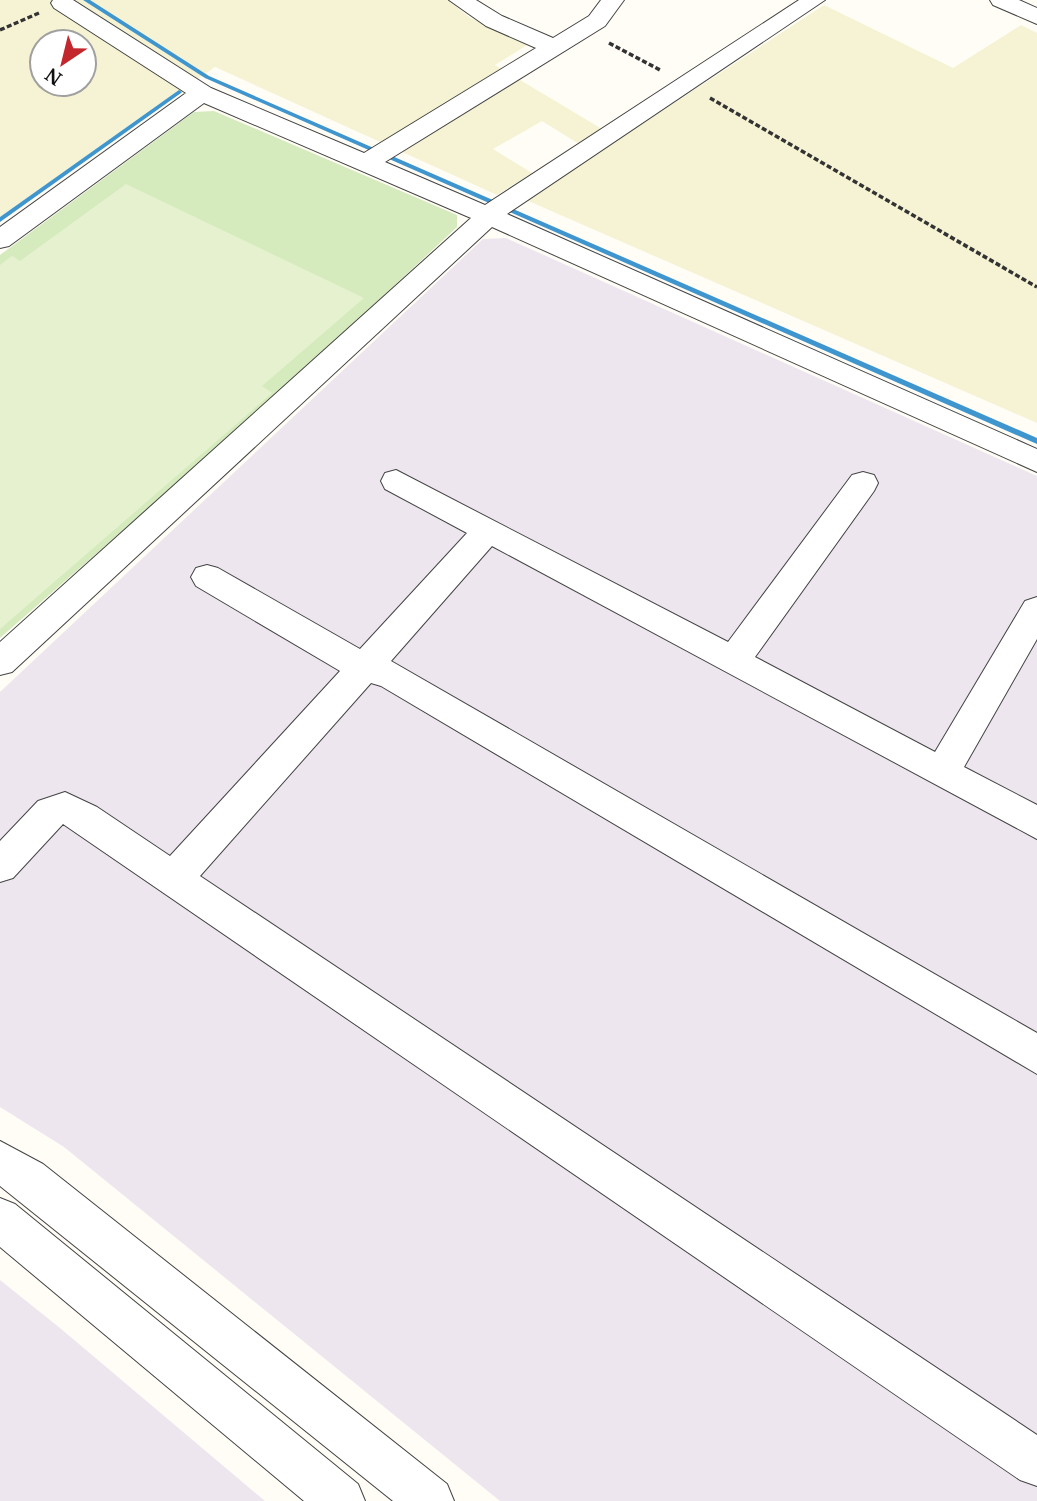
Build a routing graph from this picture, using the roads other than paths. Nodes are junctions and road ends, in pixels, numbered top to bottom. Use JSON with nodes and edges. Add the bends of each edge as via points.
{"nodes":[{"id":1,"x":460,"y":0,"type":"edge"},
{"id":2,"x":613,"y":0,"type":"edge"},
{"id":3,"x":814,"y":0,"type":"edge"},
{"id":4,"x":1001,"y":0,"type":"edge"},
{"id":5,"x":65,"y":1,"type":"edge"},
{"id":6,"x":1037,"y":17,"type":"edge"},
{"id":7,"x":554,"y":47,"type":"junction"},
{"id":8,"x":202,"y":93,"type":"junction"},
{"id":9,"x":368,"y":163,"type":"junction"},
{"id":10,"x":497,"y":209,"type":"junction"},
{"id":11,"x":0,"y":240,"type":"edge"},
{"id":12,"x":1037,"y":461,"type":"edge"},
{"id":13,"x":396,"y":481,"type":"dead end"},
{"id":14,"x":863,"y":483,"type":"dead end"},
{"id":15,"x":488,"y":530,"type":"junction"},
{"id":16,"x":207,"y":577,"type":"dead end"},
{"id":17,"x":1037,"y":610,"type":"edge"},
{"id":18,"x":733,"y":661,"type":"junction"},
{"id":19,"x":0,"y":662,"type":"edge"},
{"id":20,"x":364,"y":668,"type":"junction"},
{"id":21,"x":942,"y":772,"type":"junction"},
{"id":22,"x":1037,"y":823,"type":"edge"},
{"id":23,"x":0,"y":866,"type":"edge"},
{"id":24,"x":174,"y":878,"type":"junction"},
{"id":25,"x":1037,"y":1055,"type":"edge"},
{"id":26,"x":0,"y":1161,"type":"edge"},
{"id":27,"x":0,"y":1219,"type":"edge"},
{"id":28,"x":1037,"y":1463,"type":"edge"},
{"id":29,"x":341,"y":1501,"type":"edge"},
{"id":30,"x":430,"y":1501,"type":"edge"}],
"edges":[{"from":1,"to":7,"type":"street","via":[[494,21]]},
{"from":2,"to":7,"type":"street","via":[[597,21]]},
{"from":3,"to":10,"type":"street"},
{"from":4,"to":6,"type":"street"},
{"from":5,"to":8,"type":"street"},
{"from":7,"to":9,"type":"street"},
{"from":8,"to":9,"type":"street"},
{"from":8,"to":11,"type":"street"},
{"from":9,"to":10,"type":"street"},
{"from":10,"to":12,"type":"street"},
{"from":10,"to":19,"type":"street"},
{"from":13,"to":15,"type":"street"},
{"from":14,"to":18,"type":"street"},
{"from":15,"to":18,"type":"street"},
{"from":15,"to":20,"type":"street"},
{"from":16,"to":20,"type":"street"},
{"from":17,"to":21,"type":"street"},
{"from":18,"to":21,"type":"street"},
{"from":20,"to":24,"type":"street"},
{"from":20,"to":25,"type":"street","via":[[390,674]]},
{"from":21,"to":22,"type":"street"},
{"from":23,"to":24,"type":"street","via":[[51,812],[65,807]]},
{"from":24,"to":28,"type":"street"},
{"from":26,"to":30,"type":"street"},
{"from":27,"to":29,"type":"street"}]}
